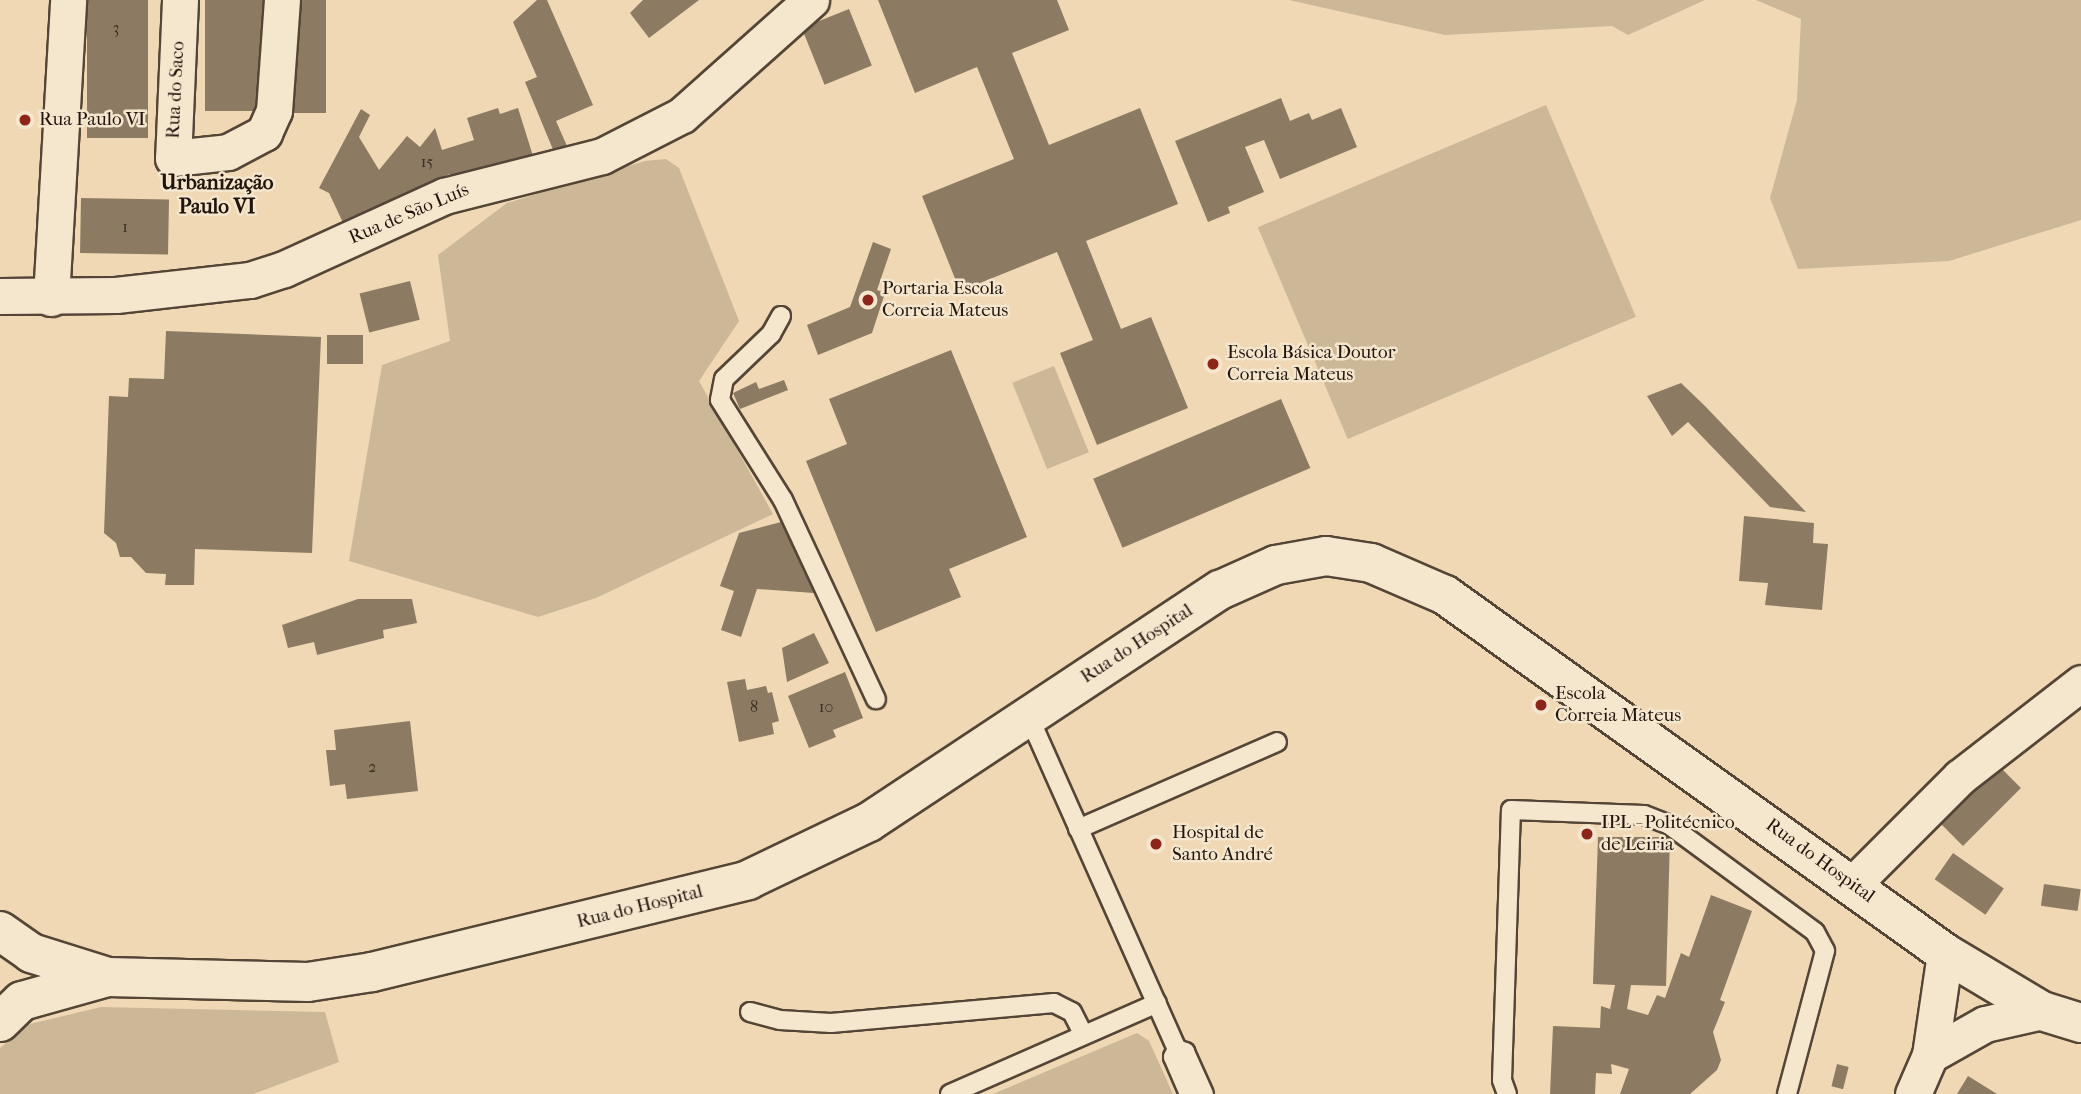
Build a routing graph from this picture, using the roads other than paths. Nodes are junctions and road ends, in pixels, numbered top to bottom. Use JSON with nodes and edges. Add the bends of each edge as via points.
{"nodes":[{"id":1,"x":68,"y":0,"type":"edge"},
{"id":2,"x":180,"y":0,"type":"edge"},
{"id":3,"x":282,"y":0,"type":"edge"},
{"id":4,"x":811,"y":0,"type":"edge"},
{"id":5,"x":0,"y":296,"type":"edge"},
{"id":6,"x":51,"y":298,"type":"junction"},
{"id":7,"x":781,"y":316,"type":"dead end"},
{"id":8,"x":2081,"y":683,"type":"edge"},
{"id":9,"x":876,"y":699,"type":"dead end"},
{"id":10,"x":1028,"y":717,"type":"junction"},
{"id":11,"x":1277,"y":742,"type":"dead end"},
{"id":12,"x":1078,"y":829,"type":"junction"},
{"id":13,"x":1853,"y":884,"type":"junction"},
{"id":14,"x":0,"y":931,"type":"edge"},
{"id":15,"x":1945,"y":953,"type":"junction"},
{"id":16,"x":15,"y":956,"type":"edge"},
{"id":17,"x":108,"y":977,"type":"junction"},
{"id":18,"x":1157,"y":1003,"type":"junction"},
{"id":19,"x":7,"y":1006,"type":"edge"},
{"id":20,"x":2042,"y":1010,"type":"junction"},
{"id":21,"x":750,"y":1012,"type":"dead end"},
{"id":22,"x":2081,"y":1023,"type":"edge"},
{"id":23,"x":1083,"y":1034,"type":"junction"},
{"id":24,"x":1177,"y":1049,"type":"junction"},
{"id":25,"x":1930,"y":1055,"type":"junction"},
{"id":26,"x":1791,"y":1093,"type":"edge"},
{"id":27,"x":950,"y":1094,"type":"edge"},
{"id":28,"x":1189,"y":1094,"type":"edge"},
{"id":29,"x":1204,"y":1094,"type":"edge"},
{"id":30,"x":1507,"y":1094,"type":"edge"},
{"id":31,"x":1913,"y":1094,"type":"edge"}],
"edges":[{"from":1,"to":6,"type":"street"},
{"from":2,"to":3,"type":"street","name":"Rua do Saco","via":[[173,158],[228,152],[264,133],[274,111]]},
{"from":4,"to":6,"type":"street","name":"Rua de São Luís","via":[[682,115],[602,156],[444,196],[250,280],[142,294]]},
{"from":5,"to":6,"type":"street","name":"Rua de São Luís"},
{"from":7,"to":9,"type":"lane","via":[[771,334],[724,379],[720,400],[783,500]]},
{"from":8,"to":13,"type":"street","via":[[1960,778]]},
{"from":10,"to":12,"type":"lane"},
{"from":10,"to":13,"type":"main road","name":"Rua do Hospital","via":[[1142,639],[1248,576],[1309,556],[1371,563],[1418,580],[1474,613]]},
{"from":10,"to":17,"type":"main road","name":"Rua do Hospital","via":[[869,822],[748,880],[342,979],[245,982]]},
{"from":11,"to":12,"type":"lane"},
{"from":12,"to":18,"type":"lane"},
{"from":13,"to":15,"type":"main road","name":"Rua do Hospital"},
{"from":14,"to":16,"type":"main road","name":"Rua do Hospital"},
{"from":15,"to":20,"type":"main road","name":"Rua do Hospital"},
{"from":15,"to":25,"type":"street"},
{"from":16,"to":17,"type":"main road","name":"Rua do Hospital"},
{"from":17,"to":19,"type":"main road","name":"Rua do Hospital"},
{"from":18,"to":23,"type":"lane"},
{"from":18,"to":24,"type":"lane"},
{"from":20,"to":22,"type":"main road","name":"Rua do Hospital"},
{"from":20,"to":25,"type":"street","via":[[1985,1024]]},
{"from":21,"to":23,"type":"lane","via":[[780,1020],[831,1023],[1054,1003],[1072,1012]]},
{"from":23,"to":27,"type":"lane"},
{"from":24,"to":28,"type":"lane","via":[[1173,1057]]},
{"from":24,"to":29,"type":"lane","via":[[1185,1052]]},
{"from":25,"to":31,"type":"street"},
{"from":26,"to":30,"type":"lane","via":[[1825,951],[1815,932],[1668,824],[1644,815],[1511,810],[1502,1080]]}]}
